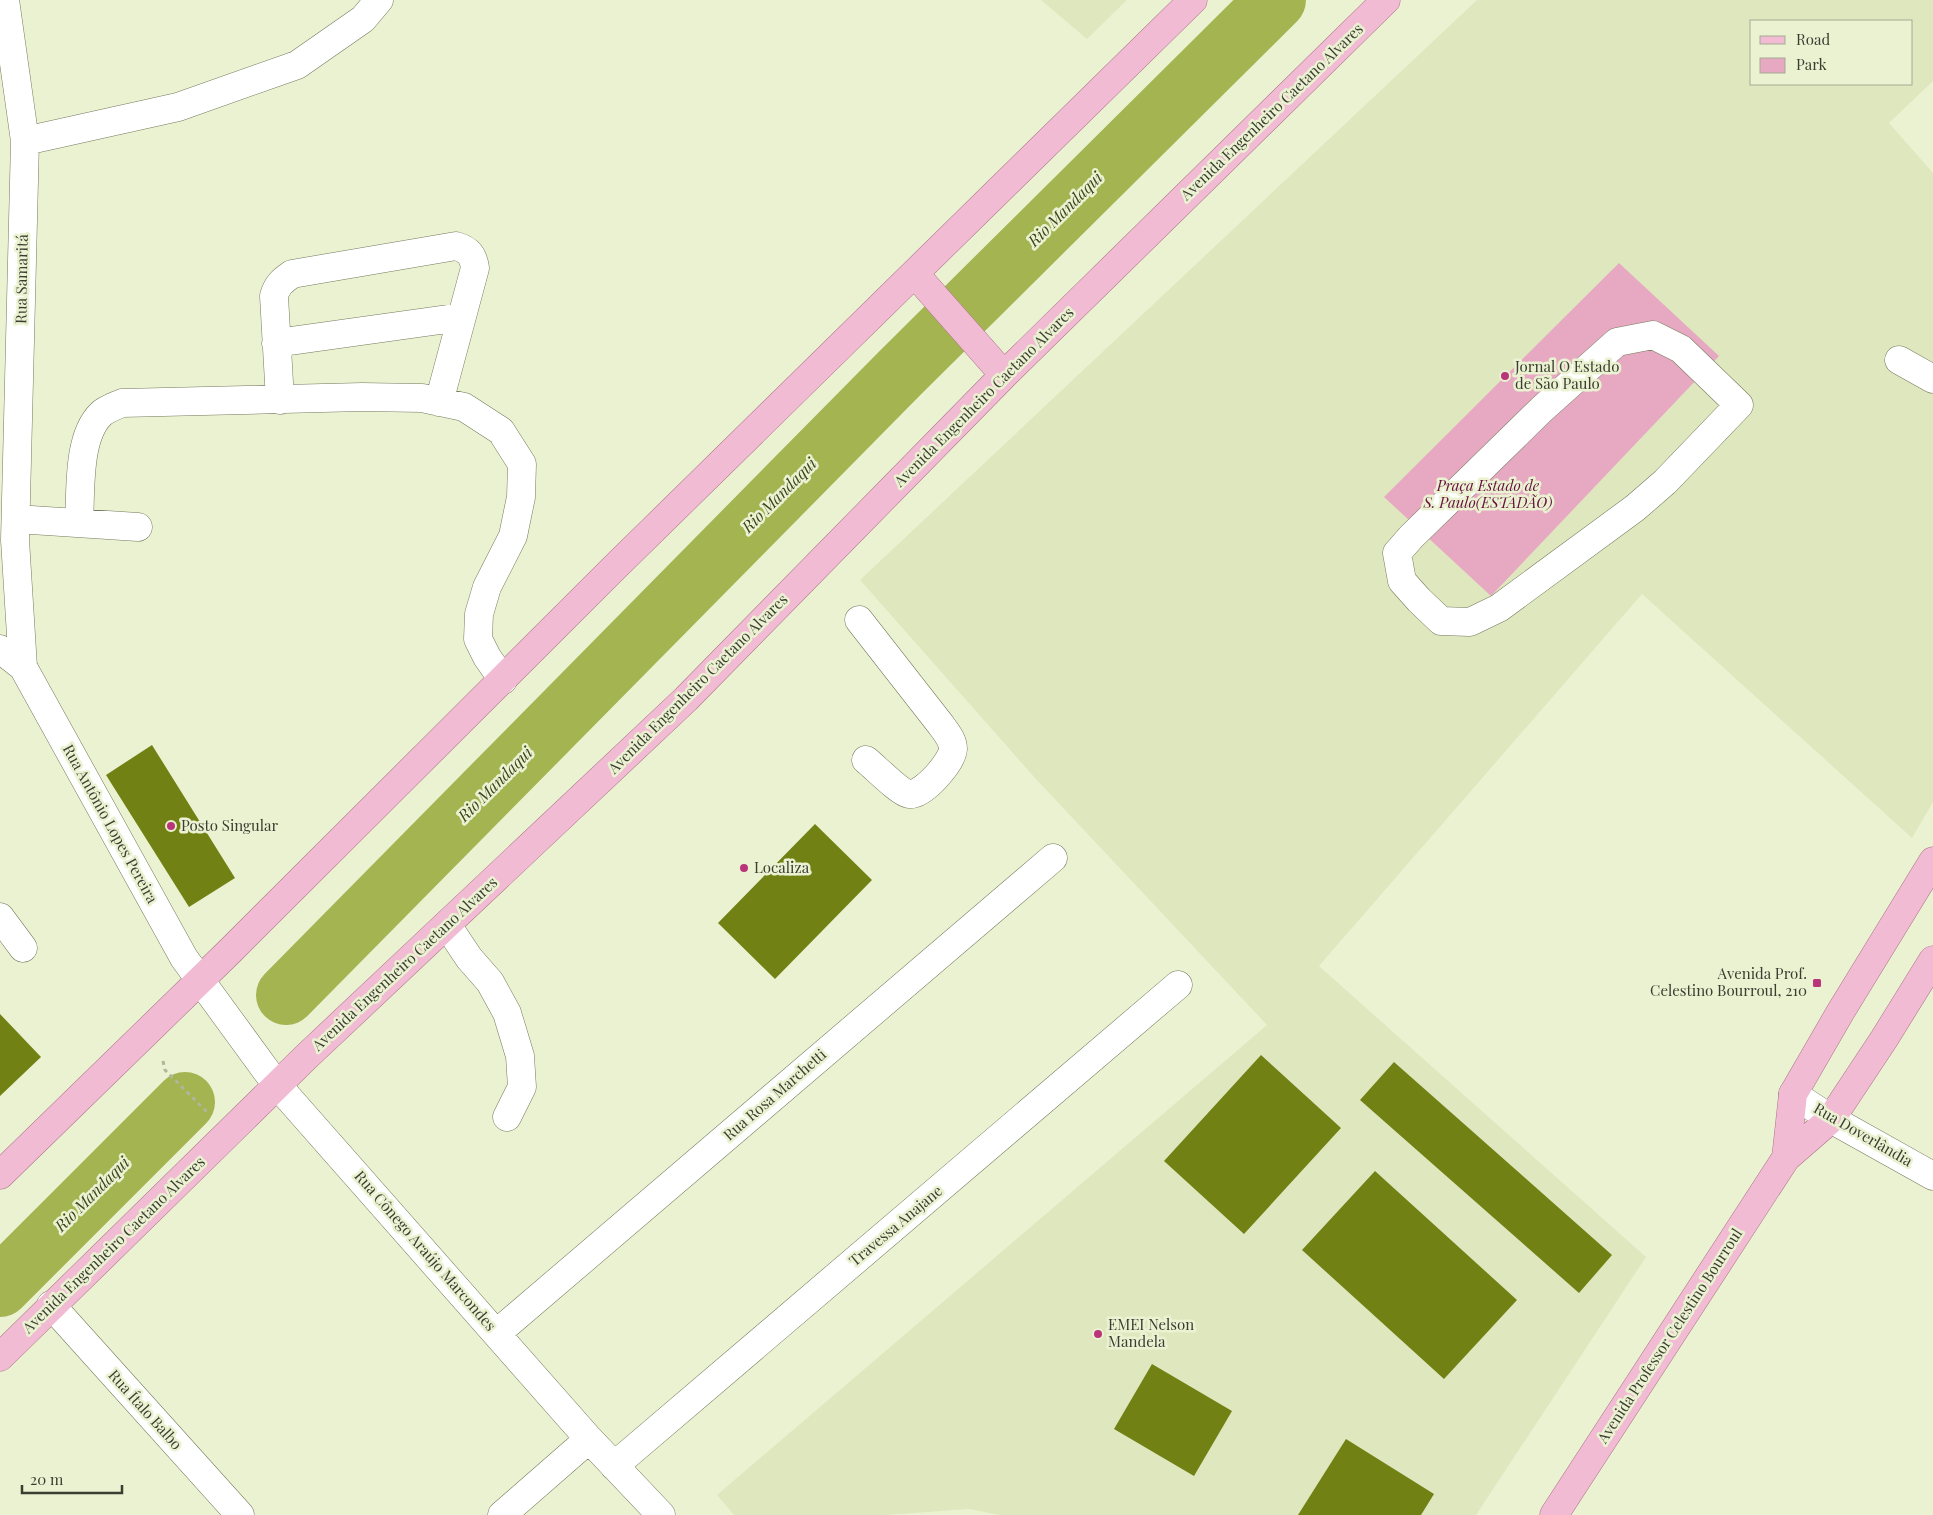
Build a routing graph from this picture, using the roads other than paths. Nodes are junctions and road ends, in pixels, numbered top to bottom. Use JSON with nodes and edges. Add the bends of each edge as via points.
{"nodes":[{"id":1,"x":5,"y":0,"type":"edge"},
{"id":2,"x":379,"y":0,"type":"edge"},
{"id":3,"x":1193,"y":0,"type":"edge"},
{"id":4,"x":1386,"y":0,"type":"edge"},
{"id":5,"x":9,"y":90,"type":"edge"},
{"id":6,"x":25,"y":142,"type":"junction"},
{"id":7,"x":915,"y":274,"type":"junction"},
{"id":8,"x":462,"y":316,"type":"junction"},
{"id":9,"x":276,"y":343,"type":"junction"},
{"id":10,"x":1900,"y":360,"type":"dead end"},
{"id":11,"x":1004,"y":375,"type":"junction"},
{"id":12,"x":1933,"y":379,"type":"edge"},
{"id":13,"x":280,"y":400,"type":"junction"},
{"id":14,"x":439,"y":402,"type":"junction"},
{"id":15,"x":1738,"y":405,"type":"joint"},
{"id":16,"x":79,"y":523,"type":"junction"},
{"id":17,"x":138,"y":527,"type":"dead end"},
{"id":18,"x":10,"y":537,"type":"edge"},
{"id":19,"x":859,"y":620,"type":"dead end"},
{"id":20,"x":0,"y":649,"type":"edge"},
{"id":21,"x":23,"y":666,"type":"junction"},
{"id":22,"x":503,"y":680,"type":"junction"},
{"id":23,"x":866,"y":760,"type":"dead end"},
{"id":24,"x":1053,"y":858,"type":"dead end"},
{"id":25,"x":1933,"y":861,"type":"edge"},
{"id":26,"x":0,"y":917,"type":"edge"},
{"id":27,"x":447,"y":925,"type":"junction"},
{"id":28,"x":23,"y":948,"type":"dead end"},
{"id":29,"x":1933,"y":960,"type":"edge"},
{"id":30,"x":199,"y":980,"type":"junction"},
{"id":31,"x":1178,"y":985,"type":"dead end"},
{"id":32,"x":278,"y":1086,"type":"junction"},
{"id":33,"x":1793,"y":1094,"type":"junction"},
{"id":34,"x":507,"y":1117,"type":"dead end"},
{"id":35,"x":1831,"y":1119,"type":"junction"},
{"id":36,"x":1786,"y":1158,"type":"junction"},
{"id":37,"x":0,"y":1175,"type":"edge"},
{"id":38,"x":1933,"y":1176,"type":"edge"},
{"id":39,"x":51,"y":1305,"type":"junction"},
{"id":40,"x":498,"y":1333,"type":"junction"},
{"id":41,"x":0,"y":1357,"type":"edge"},
{"id":42,"x":590,"y":1438,"type":"junction"},
{"id":43,"x":614,"y":1466,"type":"junction"},
{"id":44,"x":240,"y":1515,"type":"edge"},
{"id":45,"x":502,"y":1515,"type":"edge"},
{"id":46,"x":661,"y":1515,"type":"edge"},
{"id":47,"x":1554,"y":1515,"type":"edge"}],
"edges":[{"from":1,"to":5,"type":"street","name":"Rua Samaritá"},
{"from":2,"to":6,"type":"street","via":[[363,19],[297,65],[178,107]]},
{"from":3,"to":7,"type":"main road"},
{"from":4,"to":11,"type":"main road","name":"Avenida Engenheiro Caetano Alvares"},
{"from":5,"to":6,"type":"street","name":"Rua Samaritá"},
{"from":6,"to":18,"type":"street","name":"Rua Samaritá"},
{"from":7,"to":11,"type":"main road"},
{"from":7,"to":22,"type":"main road"},
{"from":8,"to":9,"type":"street"},
{"from":8,"to":9,"type":"street","via":[[475,268],[474,258],[467,250],[456,246],[292,274],[276,287]]},
{"from":8,"to":14,"type":"street"},
{"from":9,"to":13,"type":"street"},
{"from":10,"to":12,"type":"street"},
{"from":11,"to":27,"type":"main road","name":"Avenida Engenheiro Caetano Alvares","via":[[686,699]]},
{"from":13,"to":14,"type":"street","via":[[362,397],[422,398]]},
{"from":13,"to":16,"type":"street","via":[[122,403],[102,412],[90,428],[83,456]]},
{"from":14,"to":22,"type":"street","via":[[464,407],[502,431],[522,464],[521,497],[513,536],[487,588],[479,614],[478,639]]},
{"from":15,"to":15,"type":"street","via":[[1665,482],[1635,508],[1499,608],[1470,622],[1441,621],[1402,581],[1398,553],[1411,537],[1542,409],[1617,342],[1653,335],[1681,349]]},
{"from":16,"to":17,"type":"street"},
{"from":16,"to":18,"type":"street"},
{"from":18,"to":21,"type":"street","name":"Rua Antônio Lopes Pereira"},
{"from":19,"to":23,"type":"street","via":[[941,725],[953,748],[950,758],[928,786],[918,793],[901,791]]},
{"from":20,"to":21,"type":"street","name":"Rua Antônio Lopes Pereira"},
{"from":21,"to":30,"type":"street","name":"Rua Antônio Lopes Pereira"},
{"from":22,"to":30,"type":"main road"},
{"from":24,"to":40,"type":"street","name":"Rua Rosa Marchetti"},
{"from":25,"to":33,"type":"main road","name":"Avenida Professor Celestino Bourroul"},
{"from":26,"to":28,"type":"street"},
{"from":27,"to":32,"type":"main road","name":"Avenida Engenheiro Caetano Alvares"},
{"from":27,"to":34,"type":"street","via":[[490,982],[507,1013],[520,1056],[522,1086]]},
{"from":29,"to":35,"type":"main road","name":"Avenida Professor Celestino Bourroul"},
{"from":30,"to":32,"type":"street","name":"Rua Cônego Araújo Marcondes"},
{"from":30,"to":37,"type":"main road"},
{"from":31,"to":43,"type":"street","name":"Travessa Anajane"},
{"from":32,"to":39,"type":"main road","name":"Avenida Engenheiro Caetano Alvares"},
{"from":32,"to":40,"type":"street","name":"Rua Cônego Araújo Marcondes"},
{"from":33,"to":35,"type":"street","name":"Rua Doverlândia"},
{"from":33,"to":36,"type":"main road","name":"Avenida Professor Celestino Bourroul"},
{"from":35,"to":36,"type":"main road","name":"Avenida Professor Celestino Bourroul"},
{"from":35,"to":38,"type":"street","name":"Rua Doverlândia"},
{"from":36,"to":47,"type":"main road","name":"Avenida Professor Celestino Bourroul"},
{"from":39,"to":41,"type":"main road","name":"Avenida Engenheiro Caetano Alvares"},
{"from":39,"to":44,"type":"street","name":"Rua Ítalo Balbo"},
{"from":40,"to":42,"type":"street","name":"Rua Cônego Araújo Marcondes"},
{"from":42,"to":43,"type":"street","name":"Rua Cônego Araújo Marcondes"},
{"from":42,"to":45,"type":"street"},
{"from":43,"to":46,"type":"street","name":"Rua Cônego Araújo Marcondes"}]}
